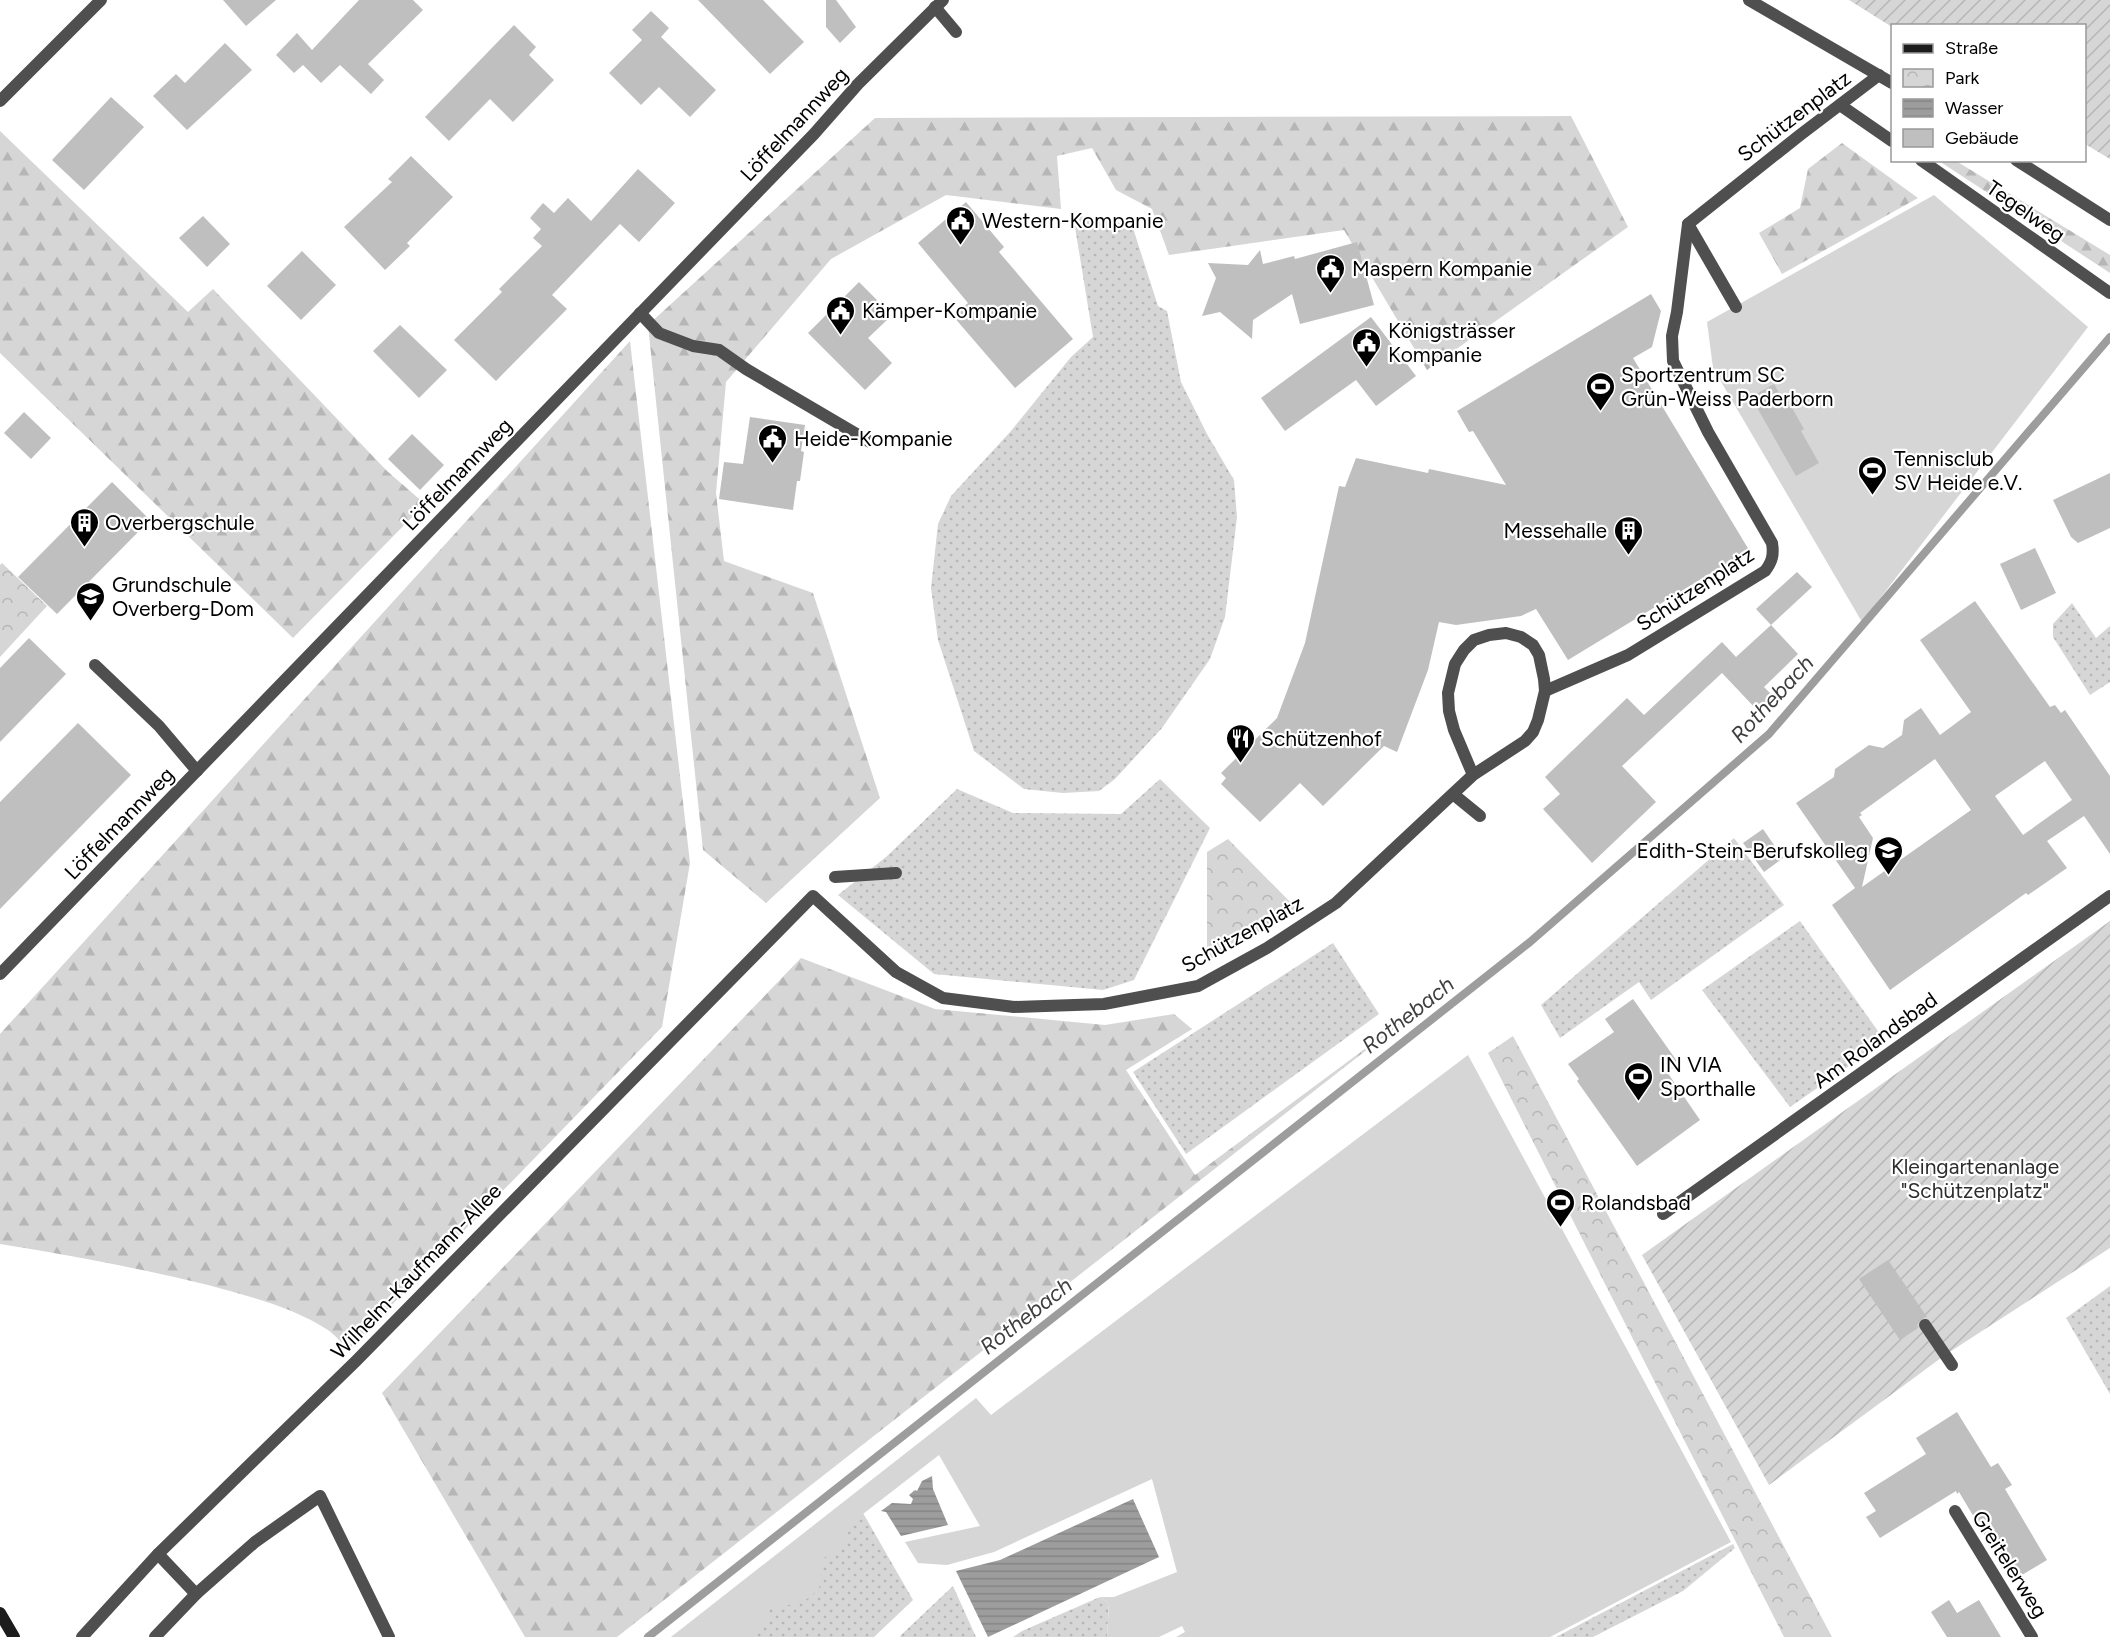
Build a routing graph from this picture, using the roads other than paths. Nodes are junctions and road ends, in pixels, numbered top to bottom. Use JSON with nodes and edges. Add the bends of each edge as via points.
{"nodes":[{"id":1,"x":101,"y":0,"type":"edge"},
{"id":2,"x":1749,"y":0,"type":"edge"},
{"id":3,"x":939,"y":4,"type":"edge"},
{"id":4,"x":956,"y":32,"type":"dead end"},
{"id":5,"x":1879,"y":75,"type":"junction"},
{"id":6,"x":1891,"y":82,"type":"edge"},
{"id":7,"x":0,"y":101,"type":"edge"},
{"id":8,"x":1840,"y":105,"type":"junction"},
{"id":9,"x":1891,"y":140,"type":"edge"},
{"id":10,"x":1923,"y":162,"type":"edge"},
{"id":11,"x":2019,"y":162,"type":"edge"},
{"id":12,"x":2110,"y":220,"type":"edge"},
{"id":13,"x":1688,"y":224,"type":"junction"},
{"id":14,"x":2110,"y":293,"type":"edge"},
{"id":15,"x":1736,"y":307,"type":"dead end"},
{"id":16,"x":640,"y":313,"type":"junction"},
{"id":17,"x":870,"y":442,"type":"dead end"},
{"id":18,"x":95,"y":665,"type":"dead end"},
{"id":19,"x":1545,"y":691,"type":"junction"},
{"id":20,"x":197,"y":771,"type":"junction"},
{"id":21,"x":1473,"y":775,"type":"junction"},
{"id":22,"x":1453,"y":794,"type":"junction"},
{"id":23,"x":1480,"y":816,"type":"dead end"},
{"id":24,"x":896,"y":873,"type":"dead end"},
{"id":25,"x":835,"y":877,"type":"dead end"},
{"id":26,"x":2110,"y":896,"type":"edge"},
{"id":27,"x":777,"y":932,"type":"joint"},
{"id":28,"x":0,"y":974,"type":"edge"},
{"id":29,"x":1662,"y":1214,"type":"dead end"},
{"id":30,"x":1925,"y":1325,"type":"dead end"},
{"id":31,"x":1952,"y":1365,"type":"dead end"},
{"id":32,"x":1954,"y":1511,"type":"dead end"},
{"id":33,"x":158,"y":1554,"type":"junction"},
{"id":34,"x":196,"y":1594,"type":"junction"},
{"id":35,"x":0,"y":1613,"type":"edge"},
{"id":36,"x":14,"y":1637,"type":"edge"},
{"id":37,"x":82,"y":1637,"type":"edge"},
{"id":38,"x":155,"y":1637,"type":"edge"},
{"id":39,"x":389,"y":1637,"type":"edge"},
{"id":40,"x":2032,"y":1637,"type":"edge"}],
"edges":[{"from":1,"to":7,"type":"street"},
{"from":2,"to":5,"type":"street"},
{"from":3,"to":4,"type":"street"},
{"from":3,"to":16,"type":"street","name":"Löffelmannweg"},
{"from":5,"to":6,"type":"street"},
{"from":5,"to":8,"type":"street","name":"Schützenplatz"},
{"from":8,"to":9,"type":"street"},
{"from":8,"to":13,"type":"street","name":"Schützenplatz"},
{"from":10,"to":14,"type":"street","name":"Tegelweg"},
{"from":11,"to":12,"type":"street"},
{"from":13,"to":15,"type":"street"},
{"from":13,"to":19,"type":"street","name":"Schützenplatz","via":[[1672,336],[1674,361],[1774,553],[1765,571],[1628,655]]},
{"from":16,"to":17,"type":"street","via":[[659,333],[693,346],[719,350]]},
{"from":16,"to":20,"type":"street","name":"Löffelmannweg"},
{"from":18,"to":20,"type":"street","via":[[159,726]]},
{"from":19,"to":21,"type":"street","name":"Schützenplatz","via":[[1533,732]]},
{"from":19,"to":21,"type":"street","name":"Schützenplatz","via":[[1539,655],[1521,637],[1506,633],[1489,635],[1474,640],[1464,650],[1455,664],[1448,693],[1449,711]]},
{"from":20,"to":28,"type":"street","name":"Löffelmannweg"},
{"from":21,"to":22,"type":"street","name":"Schützenplatz"},
{"from":22,"to":23,"type":"street"},
{"from":22,"to":27,"type":"street","name":"Schützenplatz","via":[[1336,903],[1198,986],[1104,1004],[1002,1006],[943,998],[896,972],[813,896]]},
{"from":24,"to":25,"type":"street"},
{"from":26,"to":29,"type":"street","name":"Am Rolandsbad"},
{"from":27,"to":33,"type":"street","name":"Wilhelm-Kaufmann-Allee","via":[[356,1361]]},
{"from":30,"to":31,"type":"street"},
{"from":32,"to":40,"type":"street","name":"Greitelerweg"},
{"from":33,"to":34,"type":"street"},
{"from":33,"to":37,"type":"street","name":"Wilhelm-Kaufmann-Allee"},
{"from":34,"to":38,"type":"street"},
{"from":34,"to":39,"type":"street","via":[[255,1542],[320,1496]]},
{"from":35,"to":36,"type":"main road"}]}
